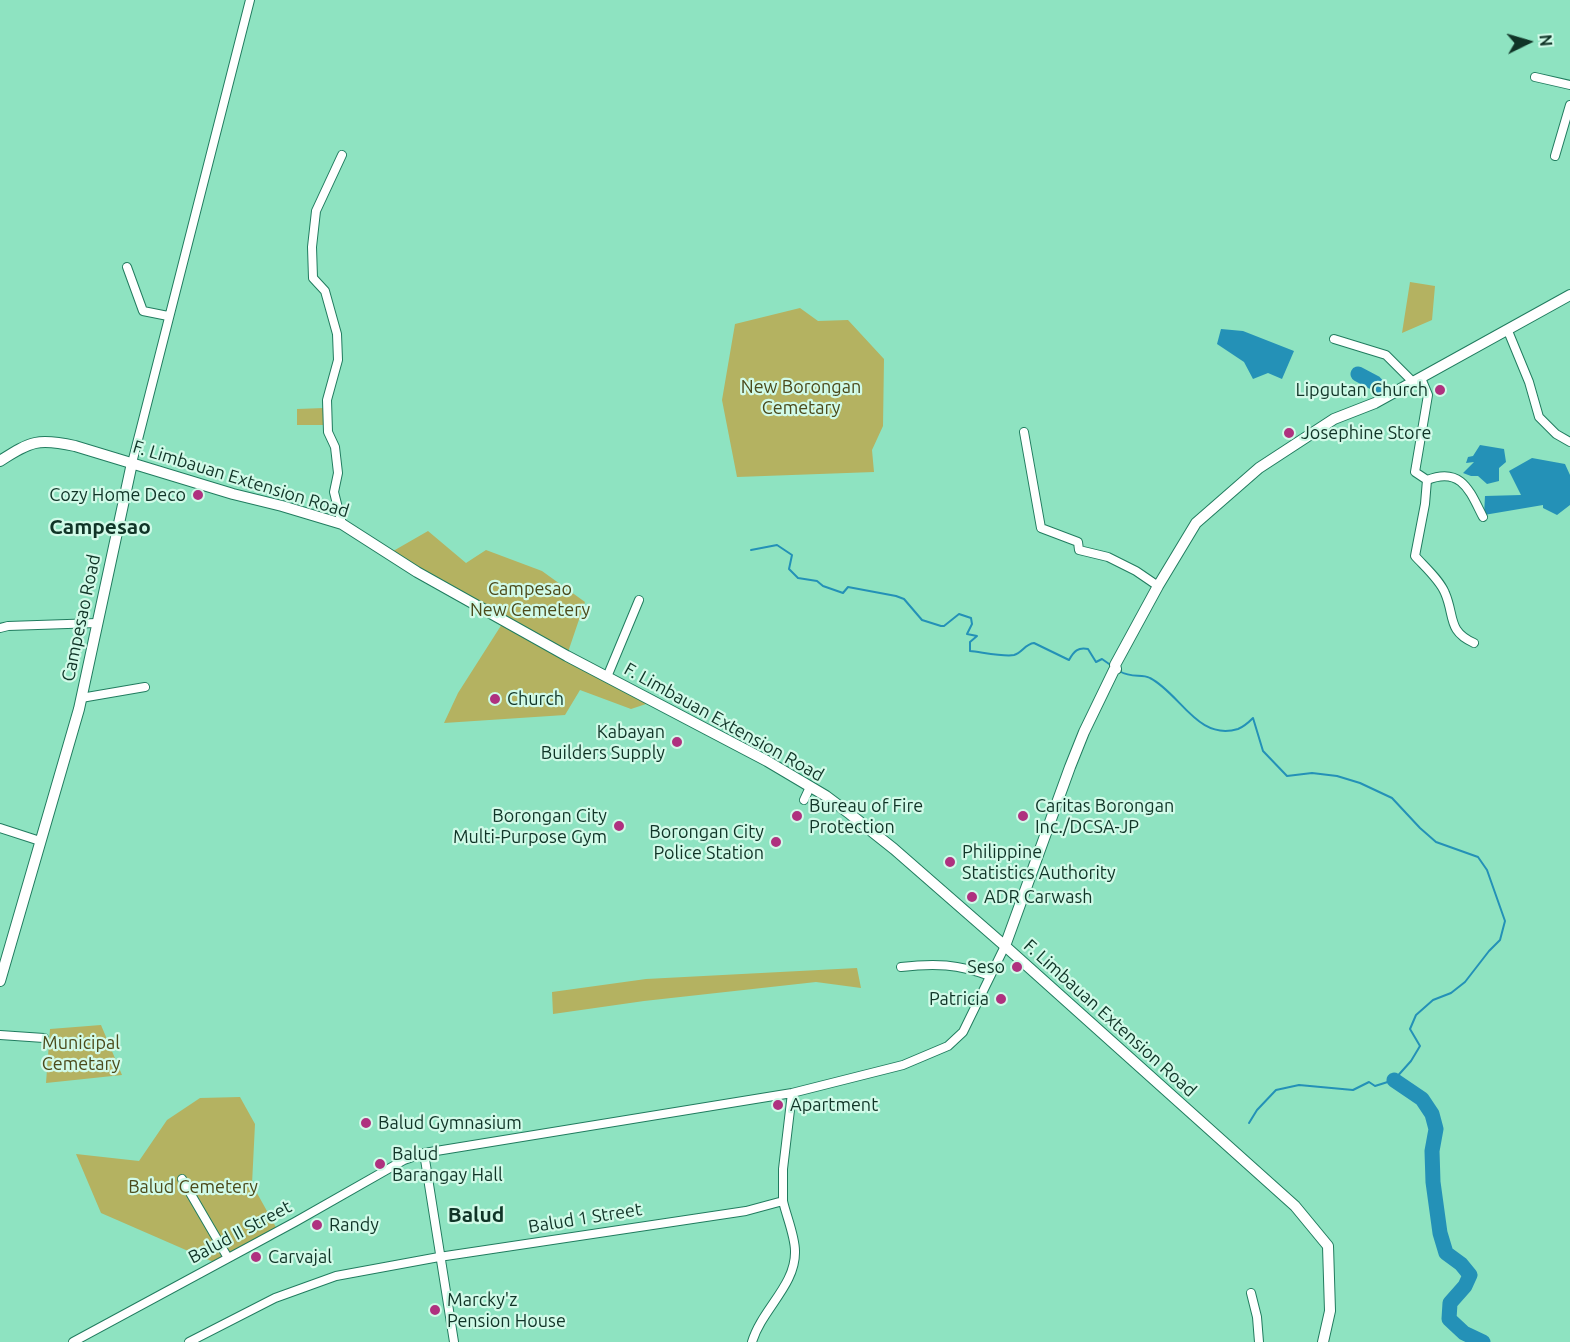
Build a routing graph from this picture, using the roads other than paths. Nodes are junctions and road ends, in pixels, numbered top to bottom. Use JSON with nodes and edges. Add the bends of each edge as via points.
{"nodes":[{"id":1,"x":250,"y":0,"type":"edge"},
{"id":2,"x":1535,"y":77,"type":"dead end"},
{"id":3,"x":1570,"y":85,"type":"edge"},
{"id":4,"x":1570,"y":105,"type":"edge"},
{"id":5,"x":342,"y":154,"type":"dead end"},
{"id":6,"x":1555,"y":156,"type":"dead end"},
{"id":7,"x":127,"y":267,"type":"dead end"},
{"id":8,"x":1570,"y":295,"type":"edge"},
{"id":9,"x":168,"y":316,"type":"junction"},
{"id":10,"x":1508,"y":331,"type":"junction"},
{"id":11,"x":1334,"y":339,"type":"dead end"},
{"id":12,"x":1417,"y":380,"type":"junction"},
{"id":13,"x":1024,"y":432,"type":"dead end"},
{"id":14,"x":1570,"y":442,"type":"edge"},
{"id":15,"x":0,"y":461,"type":"edge"},
{"id":16,"x":132,"y":463,"type":"junction"},
{"id":17,"x":1427,"y":480,"type":"junction"},
{"id":18,"x":1483,"y":518,"type":"dead end"},
{"id":19,"x":342,"y":524,"type":"junction"},
{"id":20,"x":1158,"y":586,"type":"junction"},
{"id":21,"x":639,"y":600,"type":"dead end"},
{"id":22,"x":97,"y":623,"type":"junction"},
{"id":23,"x":0,"y":628,"type":"edge"},
{"id":24,"x":1474,"y":643,"type":"dead end"},
{"id":25,"x":607,"y":677,"type":"junction"},
{"id":26,"x":144,"y":687,"type":"dead end"},
{"id":27,"x":81,"y":698,"type":"junction"},
{"id":28,"x":810,"y":787,"type":"junction"},
{"id":29,"x":804,"y":800,"type":"dead end"},
{"id":30,"x":0,"y":828,"type":"edge"},
{"id":31,"x":40,"y":841,"type":"junction"},
{"id":32,"x":1005,"y":946,"type":"junction"},
{"id":33,"x":901,"y":967,"type":"dead end"},
{"id":34,"x":990,"y":976,"type":"junction"},
{"id":35,"x":0,"y":981,"type":"edge"},
{"id":36,"x":0,"y":1035,"type":"edge"},
{"id":37,"x":44,"y":1038,"type":"dead end"},
{"id":38,"x":792,"y":1093,"type":"junction"},
{"id":39,"x":424,"y":1153,"type":"junction"},
{"id":40,"x":182,"y":1179,"type":"dead end"},
{"id":41,"x":783,"y":1201,"type":"junction"},
{"id":42,"x":440,"y":1257,"type":"junction"},
{"id":43,"x":228,"y":1258,"type":"junction"},
{"id":44,"x":1251,"y":1293,"type":"dead end"},
{"id":45,"x":72,"y":1342,"type":"edge"},
{"id":46,"x":189,"y":1342,"type":"edge"},
{"id":47,"x":454,"y":1342,"type":"edge"},
{"id":48,"x":752,"y":1342,"type":"edge"},
{"id":49,"x":1259,"y":1342,"type":"edge"},
{"id":50,"x":1323,"y":1342,"type":"edge"}],
"edges":[{"from":1,"to":9,"type":"street","name":"Campesao Road"},
{"from":2,"to":3,"type":"street"},
{"from":4,"to":6,"type":"street"},
{"from":5,"to":19,"type":"street","via":[[316,211],[312,248],[313,278],[325,291],[337,334],[338,360],[327,411],[338,472],[334,492]]},
{"from":7,"to":9,"type":"street","via":[[143,311]]},
{"from":8,"to":10,"type":"street"},
{"from":9,"to":16,"type":"street","name":"Campesao Road"},
{"from":10,"to":12,"type":"street"},
{"from":10,"to":14,"type":"street","via":[[1539,417]]},
{"from":11,"to":12,"type":"street","via":[[1386,354]]},
{"from":12,"to":17,"type":"street","via":[[1428,395],[1415,472]]},
{"from":12,"to":20,"type":"street","via":[[1334,419],[1259,468],[1200,518]]},
{"from":13,"to":20,"type":"street","via":[[1041,528],[1078,542],[1079,550],[1108,557]]},
{"from":15,"to":16,"type":"street","name":"F. Limbauan Extension Road","via":[[27,444],[54,441]]},
{"from":16,"to":19,"type":"street","name":"F. Limbauan Extension Road"},
{"from":16,"to":22,"type":"street","name":"Campesao Road"},
{"from":17,"to":18,"type":"street","via":[[1452,477],[1466,484]]},
{"from":17,"to":24,"type":"street","via":[[1415,556],[1445,591],[1455,631]]},
{"from":19,"to":25,"type":"street","name":"F. Limbauan Extension Road","via":[[417,572]]},
{"from":20,"to":32,"type":"street","via":[[1083,732]]},
{"from":21,"to":25,"type":"street"},
{"from":22,"to":23,"type":"street"},
{"from":22,"to":27,"type":"street","name":"Campesao Road"},
{"from":25,"to":28,"type":"street","name":"F. Limbauan Extension Road"},
{"from":26,"to":27,"type":"street"},
{"from":27,"to":31,"type":"street","name":"Campesao Road"},
{"from":28,"to":29,"type":"street"},
{"from":28,"to":32,"type":"street","name":"F. Limbauan Extension Road","via":[[894,849]]},
{"from":30,"to":31,"type":"street"},
{"from":31,"to":35,"type":"street","name":"Campesao Road"},
{"from":32,"to":34,"type":"street","name":"Balud II Street"},
{"from":32,"to":50,"type":"street","name":"F. Limbauan Extension Road","via":[[1295,1206],[1328,1246],[1330,1311]]},
{"from":33,"to":34,"type":"street","via":[[965,967]]},
{"from":34,"to":38,"type":"street","name":"Balud II Street","via":[[963,1032],[948,1046],[903,1065]]},
{"from":36,"to":37,"type":"street"},
{"from":38,"to":39,"type":"street","name":"Balud II Street"},
{"from":38,"to":41,"type":"street"},
{"from":39,"to":42,"type":"street"},
{"from":39,"to":43,"type":"street","name":"Balud II Street","via":[[404,1160]]},
{"from":40,"to":43,"type":"street"},
{"from":41,"to":42,"type":"street","name":"Balud 1 Street","via":[[746,1211]]},
{"from":41,"to":48,"type":"street","via":[[795,1250],[791,1277],[764,1314]]},
{"from":42,"to":46,"type":"street","name":"Balud 1 Street","via":[[336,1276],[275,1298]]},
{"from":42,"to":47,"type":"street"},
{"from":43,"to":45,"type":"street","name":"Balud II Street"},
{"from":44,"to":49,"type":"street"}]}
